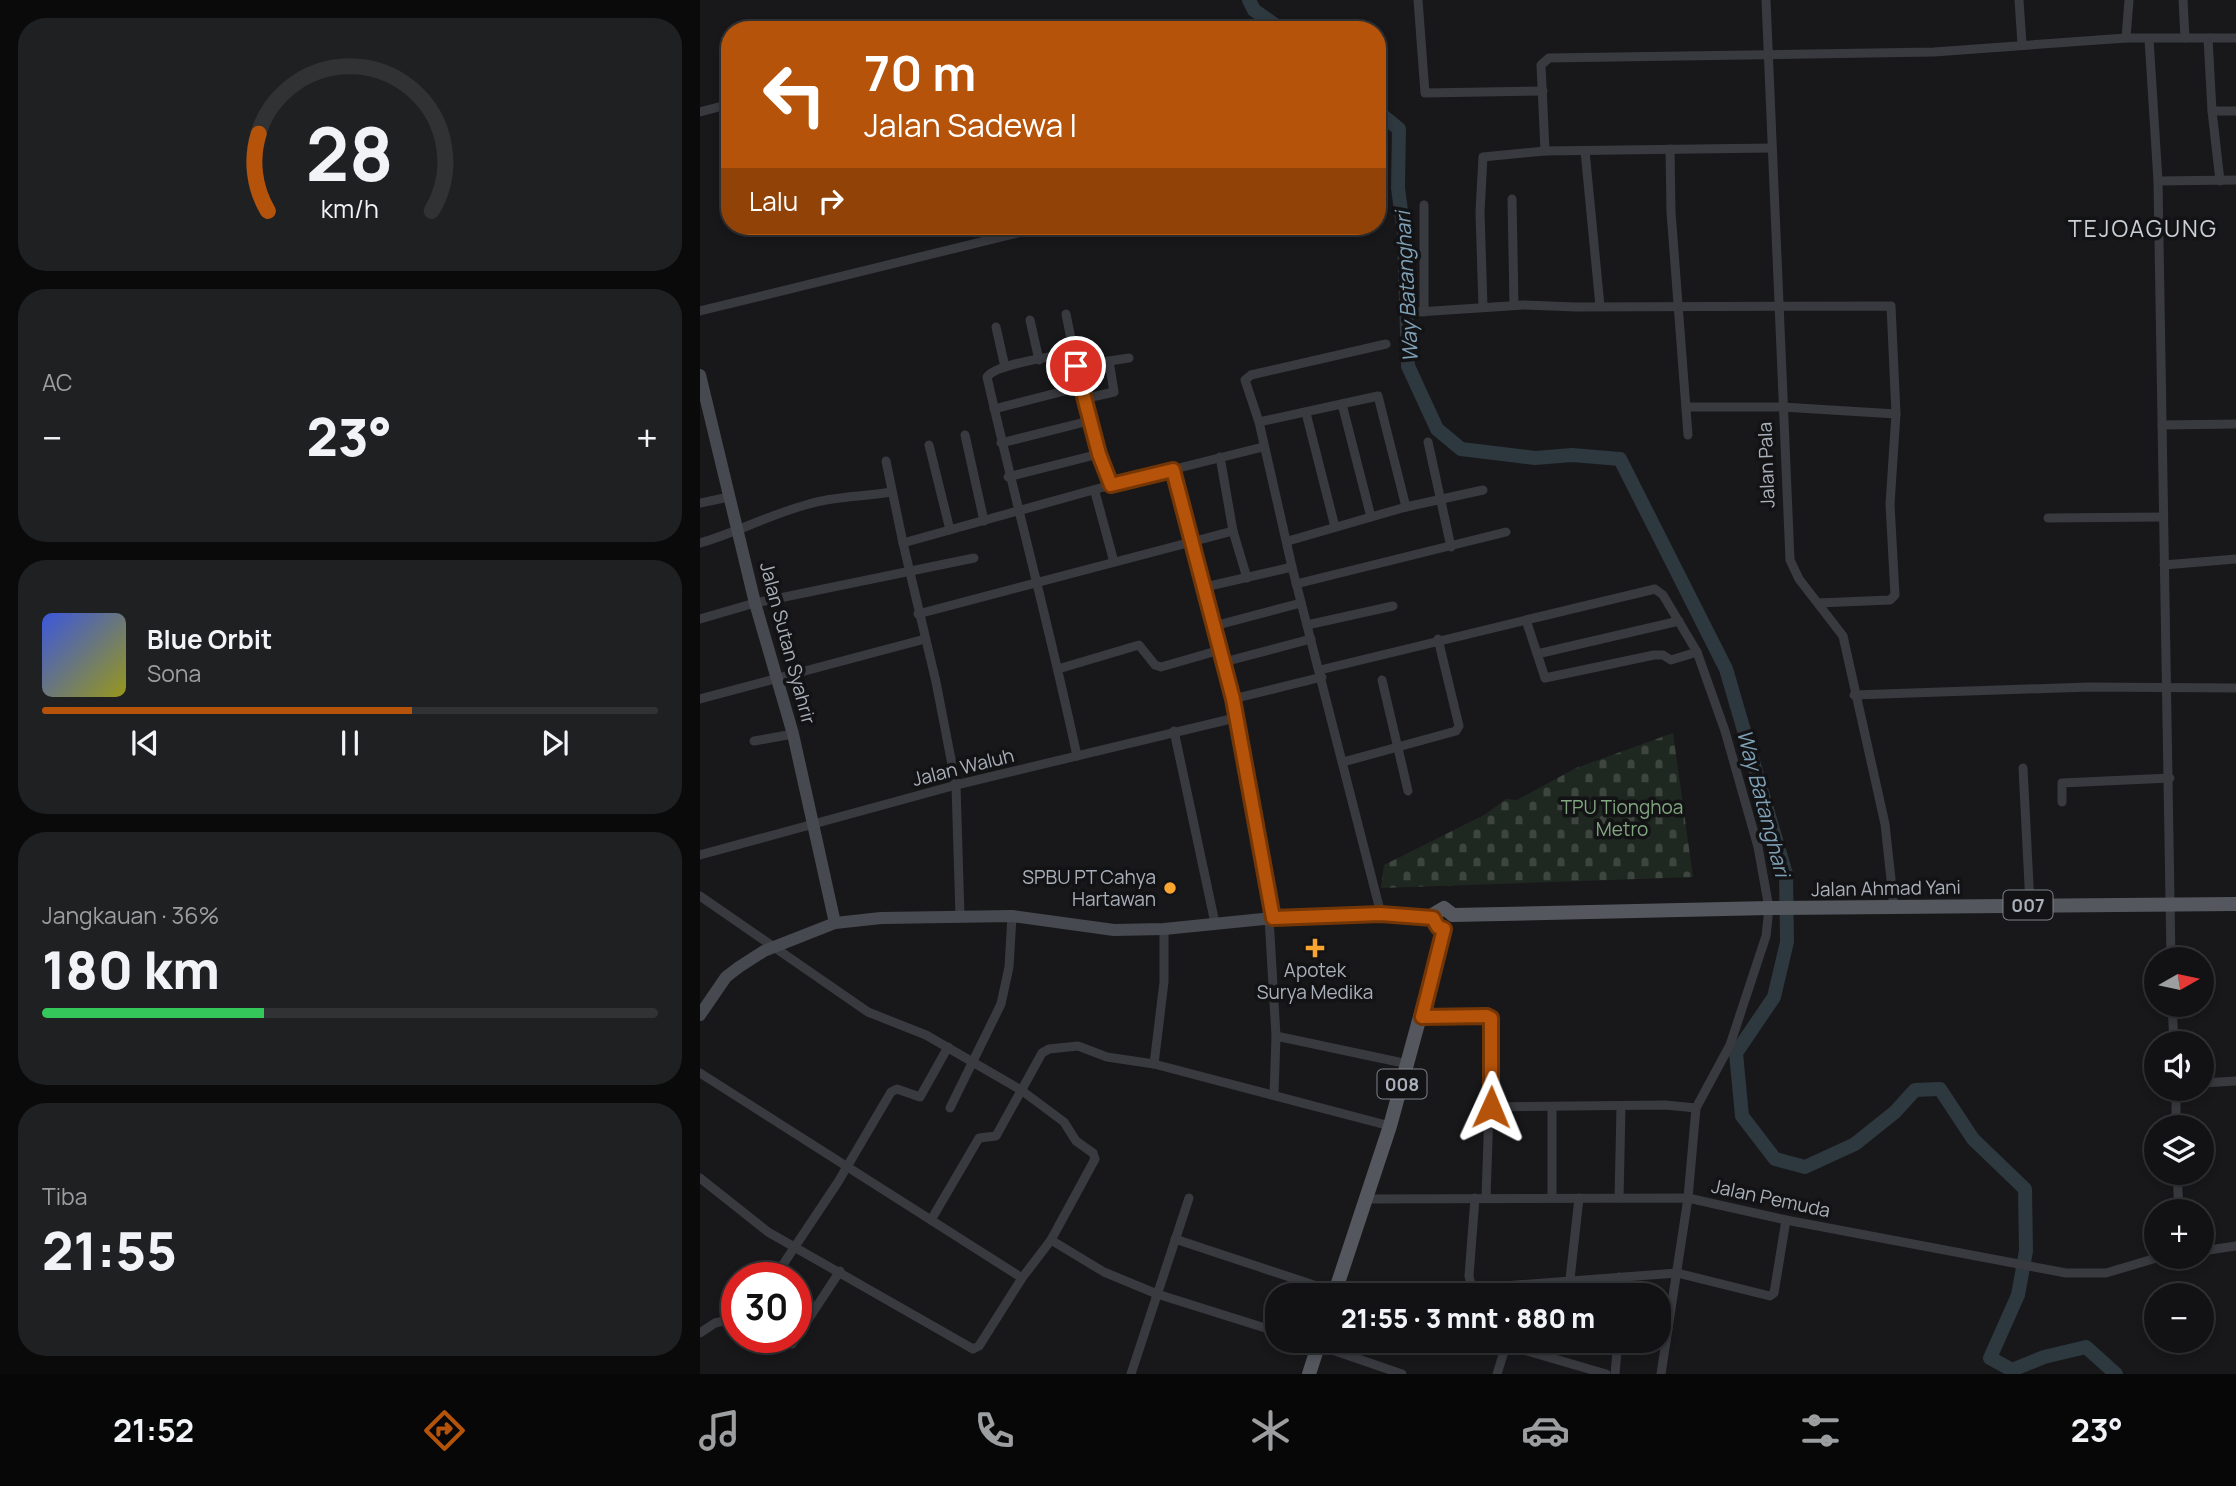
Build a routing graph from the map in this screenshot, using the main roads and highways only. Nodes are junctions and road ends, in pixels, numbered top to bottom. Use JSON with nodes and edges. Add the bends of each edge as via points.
{"nodes":[{"id":1,"x":2236,"y":904,"type":"edge"},
{"id":2,"x":1453,"y":915,"type":"junction"},
{"id":3,"x":1444,"y":929,"type":"junction"},
{"id":4,"x":1341,"y":1283,"type":"edge"},
{"id":5,"x":1316,"y":1353,"type":"edge"},
{"id":6,"x":1309,"y":1374,"type":"edge"}],
"edges":[{"from":1,"to":2,"type":"main road","name":"Jalan Ahmad Yani","number":"007"},
{"from":2,"to":3,"type":"main road","number":"008","via":[[1453,923]]},
{"from":2,"to":3,"type":"main road","via":[[1444,908],[1437,911],[1433,918]]},
{"from":3,"to":4,"type":"main road","number":"008"},
{"from":5,"to":6,"type":"main road"}]}
